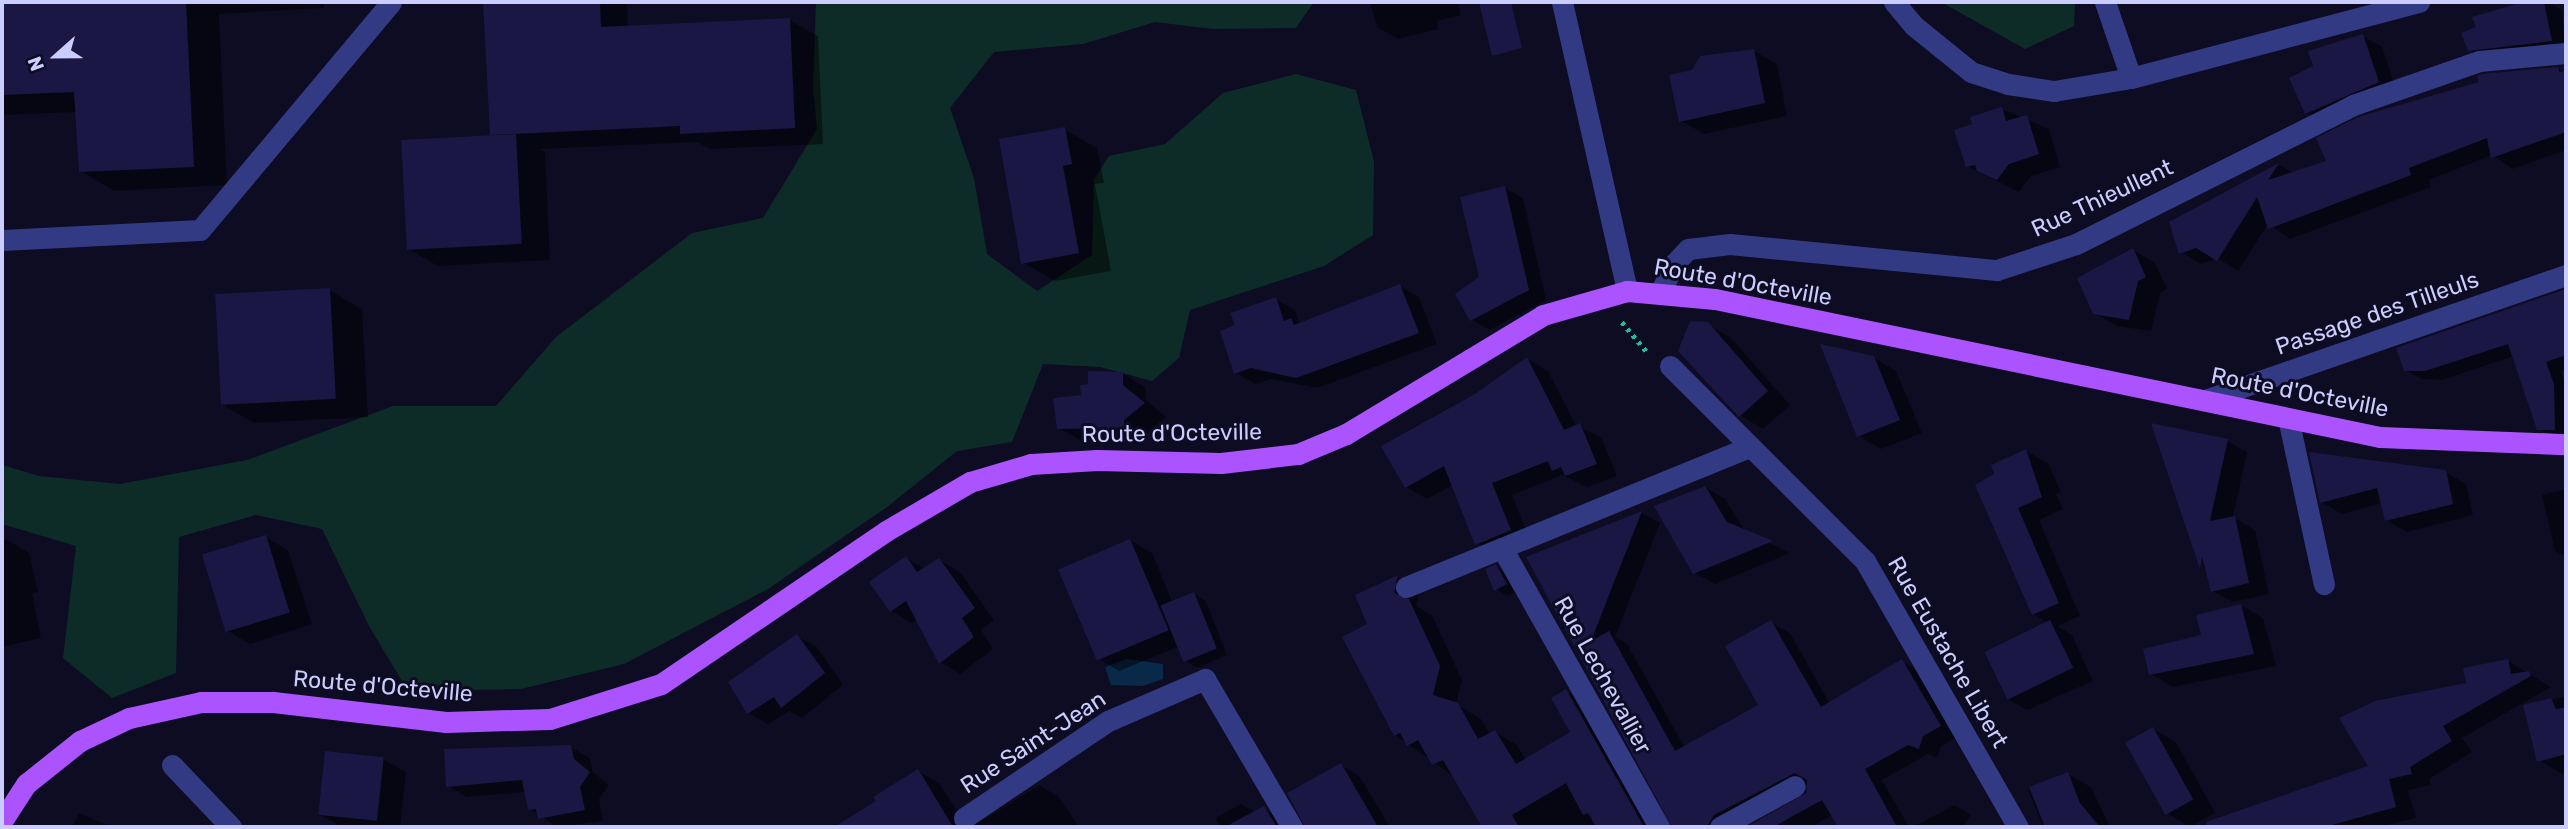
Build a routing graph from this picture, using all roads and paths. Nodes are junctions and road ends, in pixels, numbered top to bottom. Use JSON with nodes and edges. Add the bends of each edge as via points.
{"nodes":[{"id":1,"x":391,"y":2,"type":"edge"},
{"id":2,"x":1562,"y":2,"type":"edge"},
{"id":3,"x":1894,"y":2,"type":"edge"},
{"id":4,"x":2105,"y":2,"type":"edge"},
{"id":5,"x":2419,"y":2,"type":"edge"},
{"id":6,"x":2566,"y":53,"type":"edge"},
{"id":7,"x":2131,"y":78,"type":"junction"},
{"id":8,"x":2,"y":240,"type":"edge"},
{"id":9,"x":2566,"y":275,"type":"edge"},
{"id":10,"x":1627,"y":291,"type":"junction"},
{"id":11,"x":1661,"y":291,"type":"junction"},
{"id":12,"x":1628,"y":330,"type":"dead end"},
{"id":13,"x":1639,"y":343,"type":"dead end"},
{"id":14,"x":1670,"y":366,"type":"dead end"},
{"id":15,"x":2205,"y":400,"type":"junction"},
{"id":16,"x":2288,"y":418,"type":"junction"},
{"id":17,"x":2566,"y":444,"type":"edge"},
{"id":18,"x":1747,"y":448,"type":"junction"},
{"id":19,"x":1502,"y":548,"type":"junction"},
{"id":20,"x":2324,"y":584,"type":"dead end"},
{"id":21,"x":1406,"y":587,"type":"dead end"},
{"id":22,"x":172,"y":765,"type":"dead end"},
{"id":23,"x":1794,"y":786,"type":"dead end"},
{"id":24,"x":964,"y":818,"type":"dead end"},
{"id":25,"x":2,"y":821,"type":"edge"},
{"id":26,"x":231,"y":827,"type":"edge"},
{"id":27,"x":1292,"y":827,"type":"edge"},
{"id":28,"x":1659,"y":827,"type":"edge"},
{"id":29,"x":1720,"y":827,"type":"edge"},
{"id":30,"x":2018,"y":827,"type":"edge"}],
"edges":[{"from":1,"to":8,"type":"street","via":[[200,230]]},
{"from":2,"to":10,"type":"street"},
{"from":3,"to":7,"type":"street","via":[[1947,55],[1971,72],[2008,85],[2054,91]]},
{"from":4,"to":7,"type":"street"},
{"from":5,"to":7,"type":"street"},
{"from":6,"to":11,"type":"street","name":"Rue Thieullent","via":[[2479,61],[2353,105],[2076,244],[1997,270],[1730,244],[1688,249],[1673,265]]},
{"from":9,"to":15,"type":"street","name":"Passage des Tilleuls"},
{"from":10,"to":11,"type":"main road","name":"Route d'Octeville"},
{"from":10,"to":25,"type":"main road","name":"Route d'Octeville","via":[[1543,315],[1346,434],[1298,454],[1221,463],[1097,460],[1031,464],[970,482],[886,531],[661,684],[550,719],[446,722],[273,702],[201,702],[129,718],[80,741],[26,784]]},
{"from":11,"to":15,"type":"main road","name":"Route d'Octeville"},
{"from":12,"to":13,"type":"path"},
{"from":14,"to":18,"type":"street","name":"Rue Eustache Libert"},
{"from":15,"to":16,"type":"main road","name":"Route d'Octeville"},
{"from":16,"to":17,"type":"main road","name":"Route d'Octeville","via":[[2380,437]]},
{"from":16,"to":20,"type":"street"},
{"from":18,"to":19,"type":"street"},
{"from":18,"to":30,"type":"street","name":"Rue Eustache Libert","via":[[1865,561]]},
{"from":19,"to":21,"type":"street"},
{"from":19,"to":28,"type":"street","name":"Rue Lechevallier"},
{"from":22,"to":26,"type":"street"},
{"from":23,"to":29,"type":"street"},
{"from":24,"to":27,"type":"street","name":"Rue Saint-Jean","via":[[1108,721],[1205,679]]}]}
